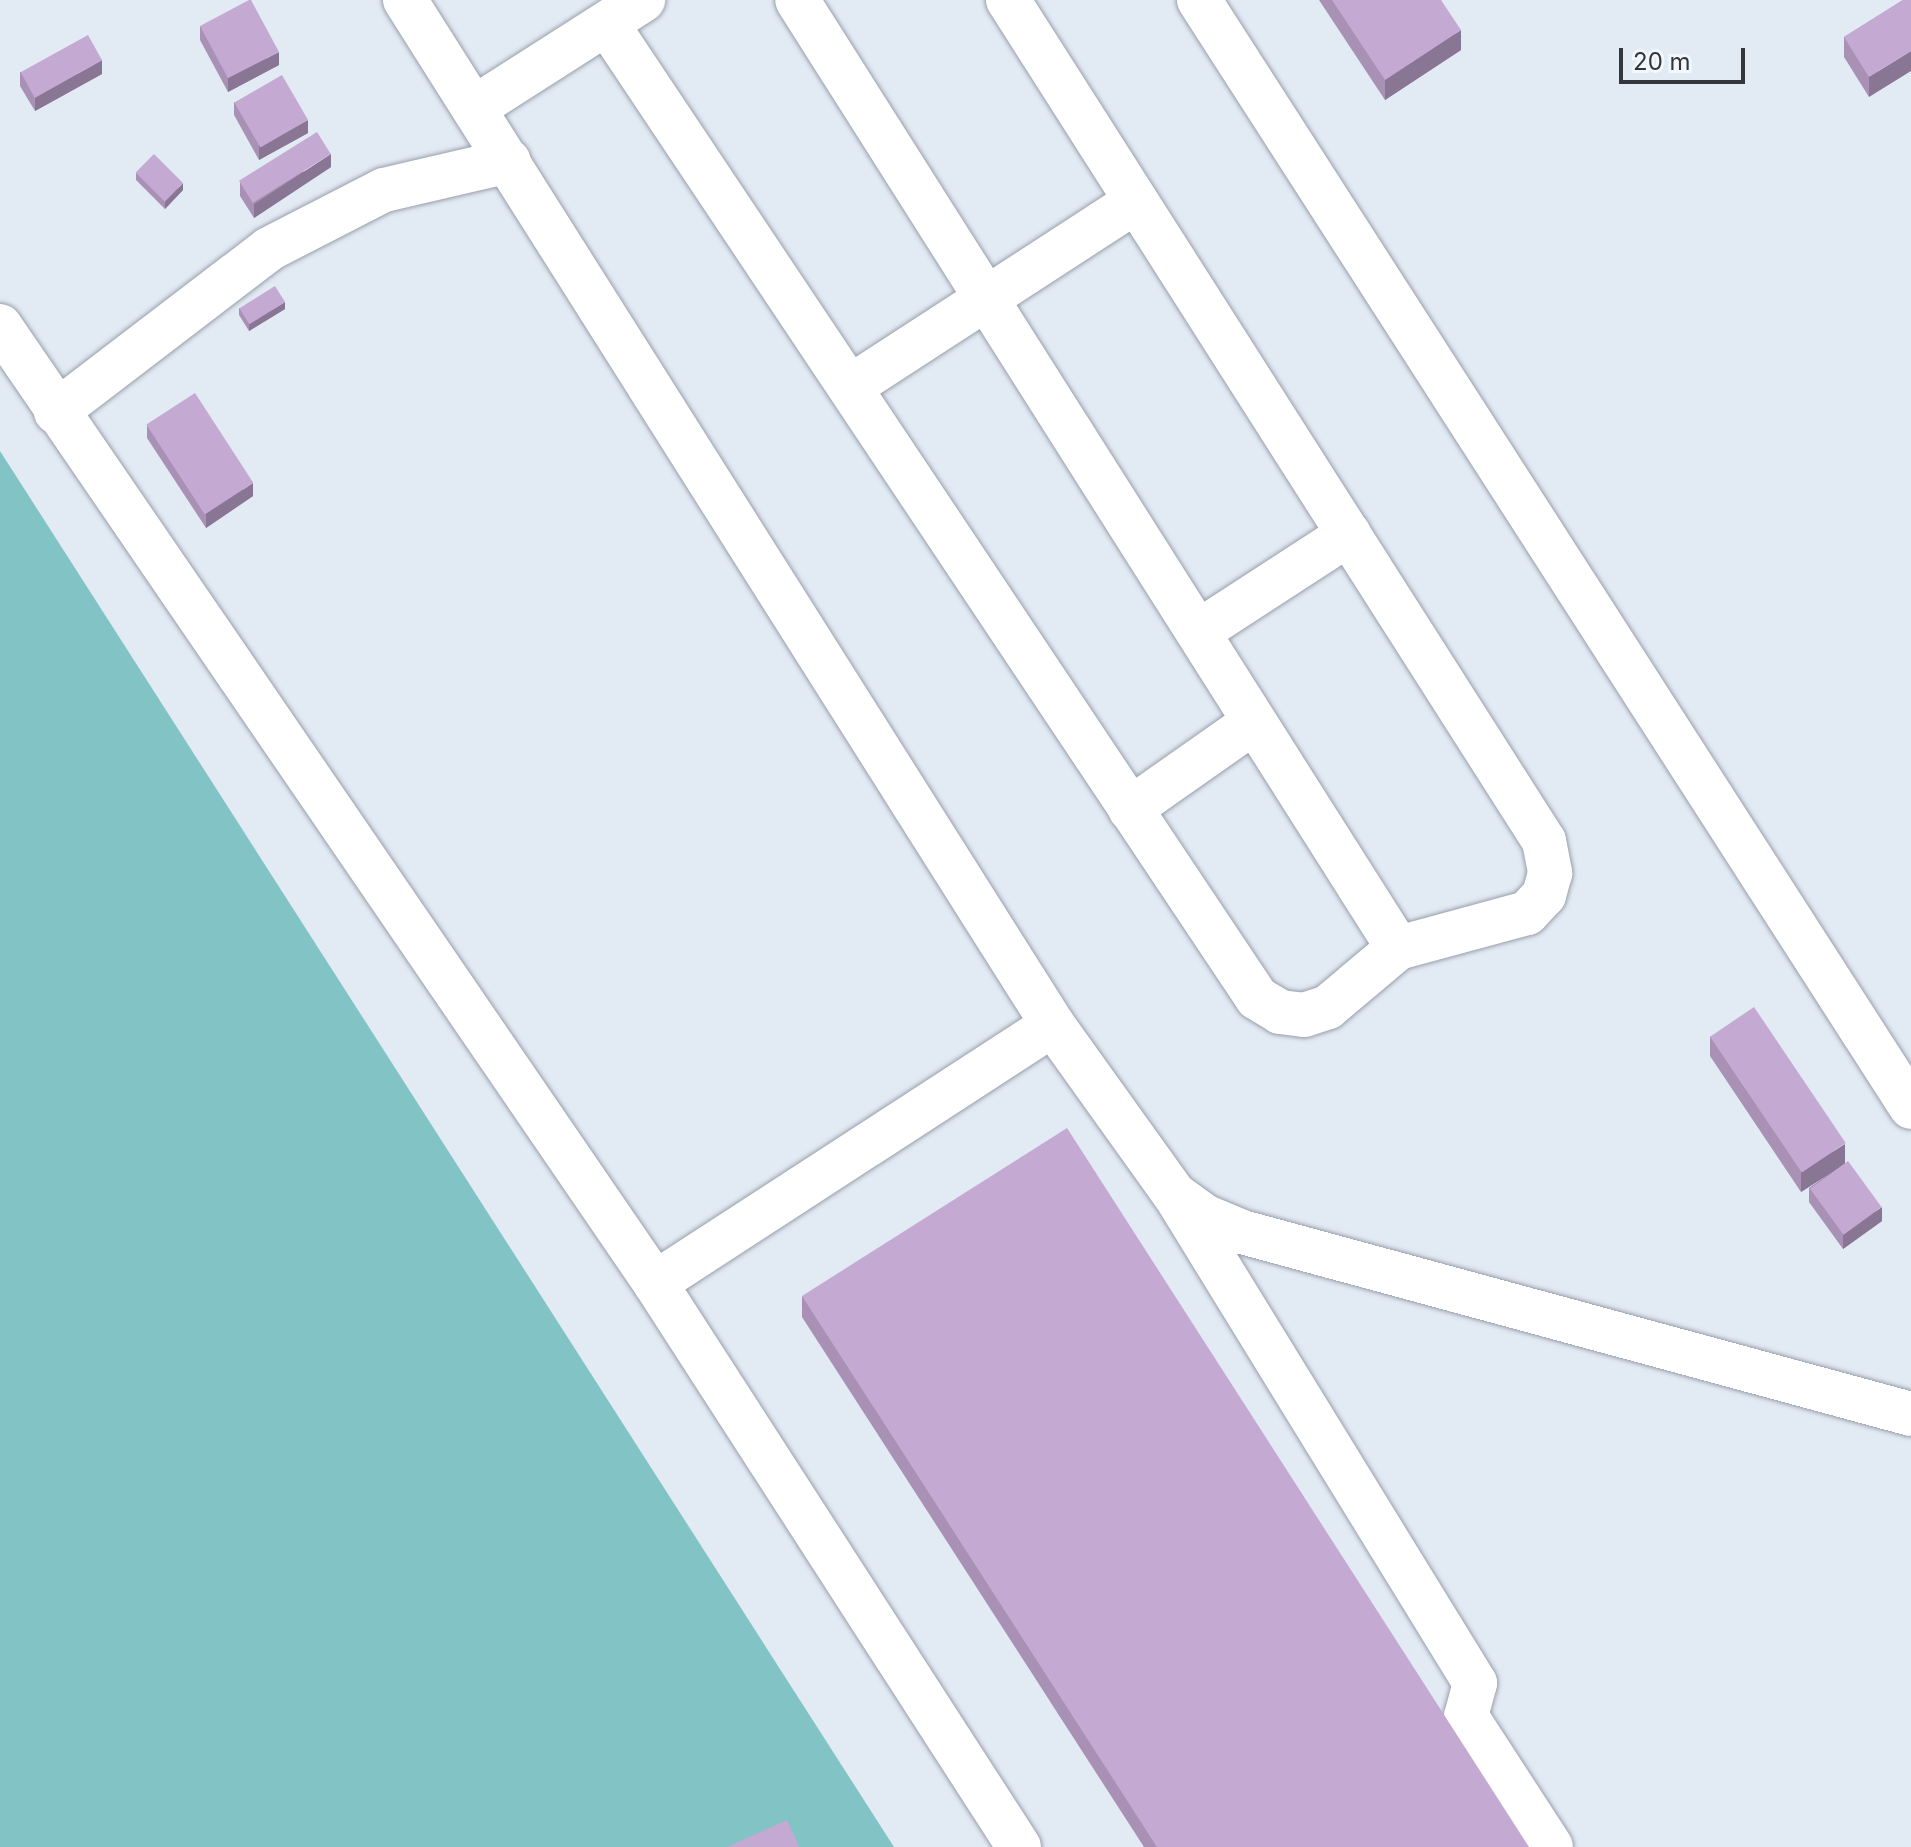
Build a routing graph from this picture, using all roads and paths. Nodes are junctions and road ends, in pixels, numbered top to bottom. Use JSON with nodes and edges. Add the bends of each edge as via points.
{"nodes":[{"id":1,"x":405,"y":0,"type":"edge"},
{"id":2,"x":643,"y":0,"type":"edge"},
{"id":3,"x":797,"y":0,"type":"edge"},
{"id":4,"x":1008,"y":0,"type":"edge"},
{"id":5,"x":1199,"y":0,"type":"edge"},
{"id":6,"x":607,"y":24,"type":"junction"},
{"id":7,"x":474,"y":108,"type":"junction"},
{"id":8,"x":509,"y":161,"type":"junction"},
{"id":9,"x":1136,"y":201,"type":"junction"},
{"id":10,"x":986,"y":299,"type":"junction"},
{"id":11,"x":0,"y":326,"type":"edge"},
{"id":12,"x":850,"y":387,"type":"junction"},
{"id":13,"x":56,"y":412,"type":"junction"},
{"id":14,"x":1349,"y":534,"type":"junction"},
{"id":15,"x":1198,"y":632,"type":"junction"},
{"id":16,"x":1254,"y":722,"type":"junction"},
{"id":17,"x":1130,"y":809,"type":"junction"},
{"id":18,"x":1398,"y":948,"type":"junction"},
{"id":19,"x":1053,"y":1025,"type":"junction"},
{"id":20,"x":1911,"y":1107,"type":"edge"},
{"id":21,"x":1174,"y":1194,"type":"junction"},
{"id":22,"x":655,"y":1283,"type":"junction"},
{"id":23,"x":1911,"y":1414,"type":"edge"},
{"id":24,"x":1019,"y":1847,"type":"edge"},
{"id":25,"x":1551,"y":1847,"type":"edge"}],
"edges":[{"from":1,"to":7,"type":"lane"},
{"from":2,"to":6,"type":"lane"},
{"from":3,"to":10,"type":"lane"},
{"from":4,"to":9,"type":"lane"},
{"from":5,"to":20,"type":"lane"},
{"from":6,"to":7,"type":"lane"},
{"from":6,"to":12,"type":"lane"},
{"from":7,"to":8,"type":"lane"},
{"from":8,"to":13,"type":"lane","via":[[384,190],[269,249]]},
{"from":8,"to":19,"type":"lane"},
{"from":9,"to":10,"type":"lane"},
{"from":9,"to":14,"type":"lane"},
{"from":10,"to":12,"type":"lane"},
{"from":10,"to":15,"type":"lane"},
{"from":11,"to":13,"type":"lane"},
{"from":12,"to":17,"type":"lane"},
{"from":13,"to":22,"type":"lane"},
{"from":14,"to":15,"type":"lane"},
{"from":14,"to":18,"type":"lane","via":[[1544,841],[1550,873],[1544,895],[1527,913]]},
{"from":15,"to":16,"type":"lane"},
{"from":16,"to":17,"type":"lane"},
{"from":16,"to":18,"type":"lane"},
{"from":17,"to":18,"type":"lane","via":[[1257,998],[1280,1012],[1304,1015],[1328,1007]]},
{"from":19,"to":21,"type":"lane"},
{"from":19,"to":22,"type":"lane"},
{"from":21,"to":23,"type":"lane","via":[[1204,1216],[1242,1232]]},
{"from":21,"to":25,"type":"lane","via":[[1475,1683],[1466,1716]]},
{"from":22,"to":24,"type":"lane"}]}
